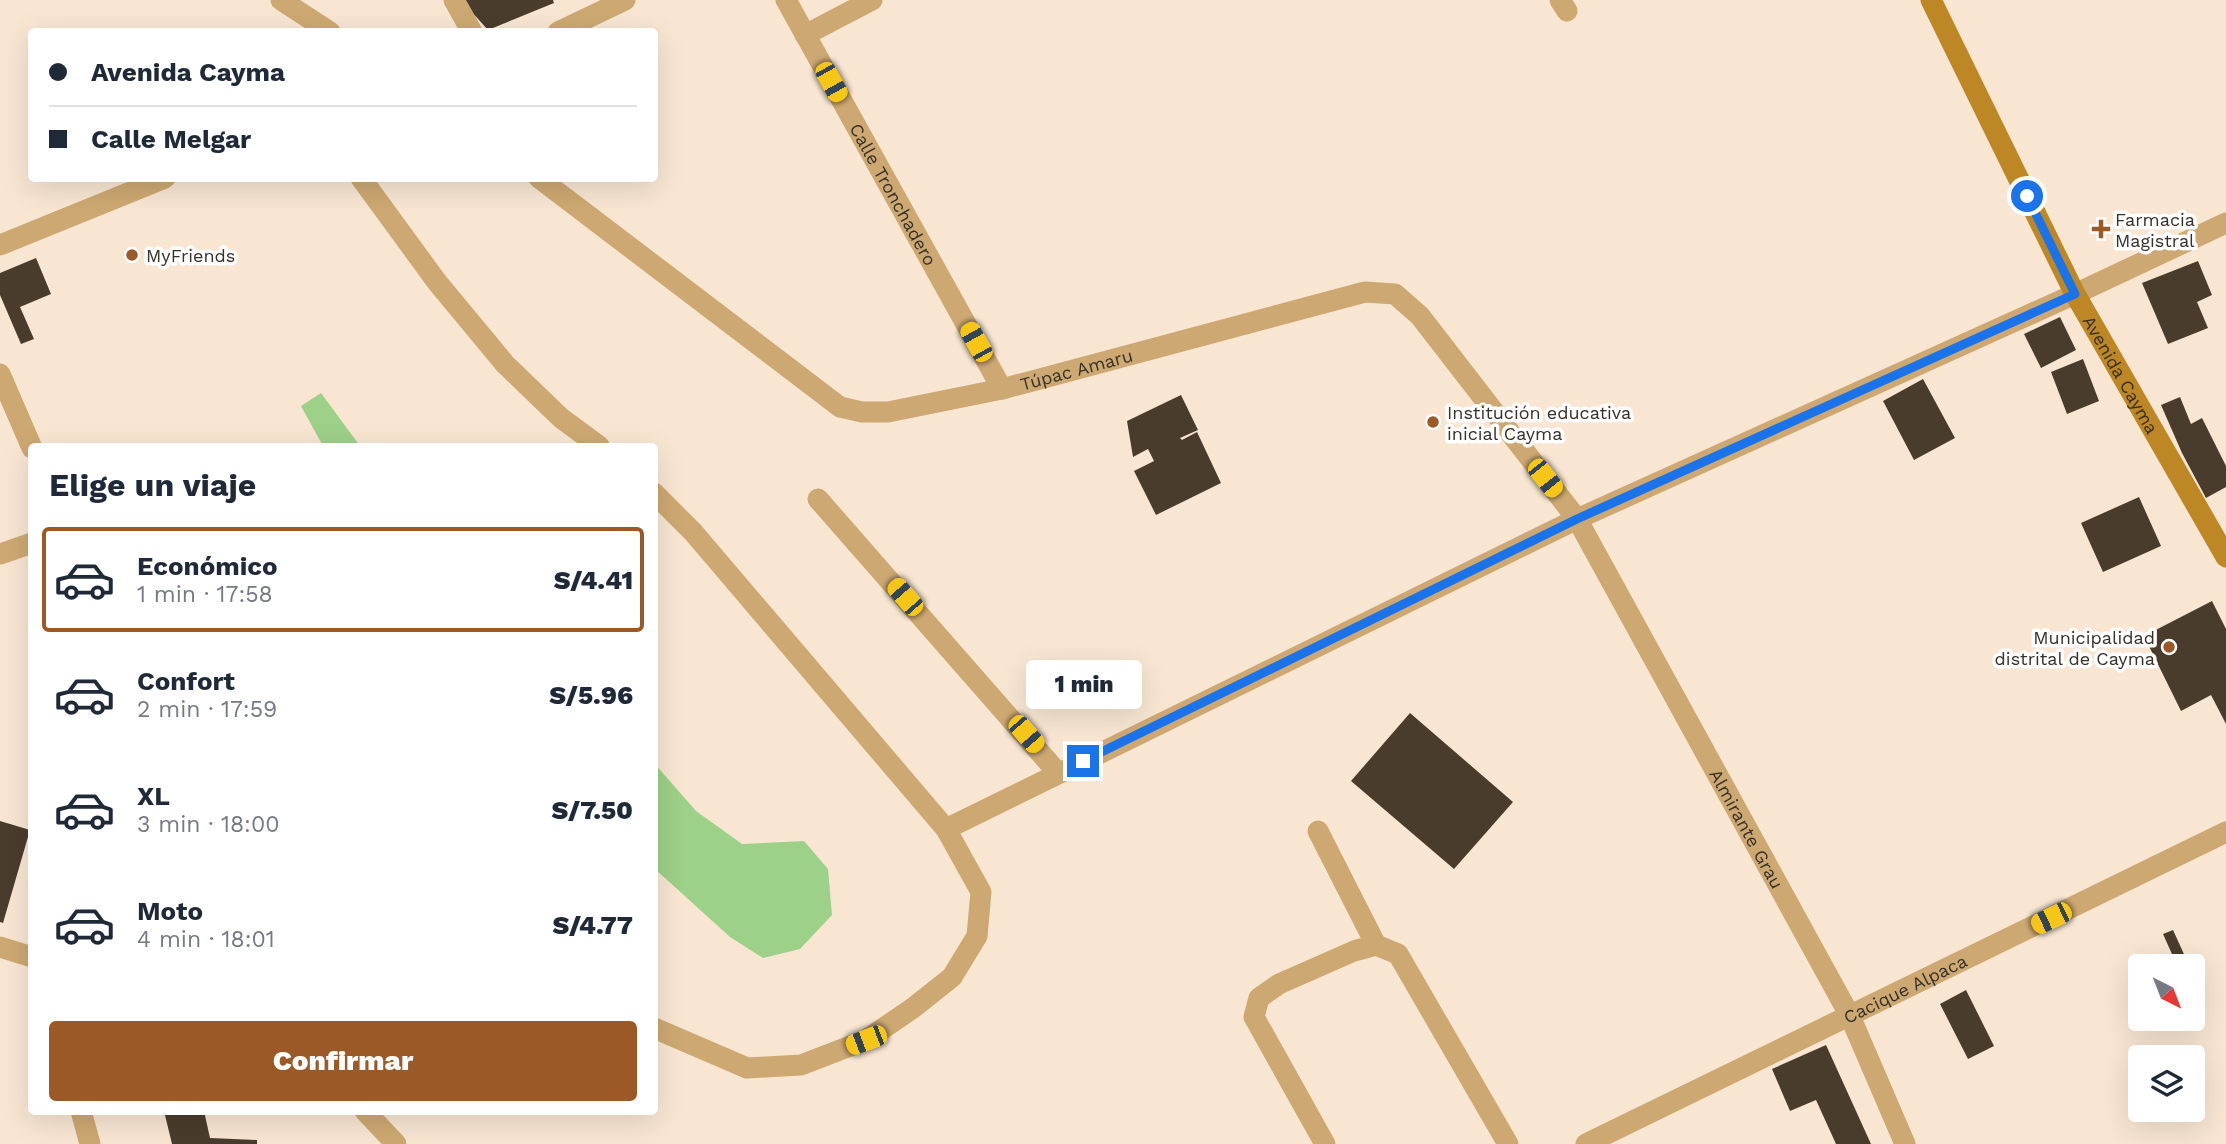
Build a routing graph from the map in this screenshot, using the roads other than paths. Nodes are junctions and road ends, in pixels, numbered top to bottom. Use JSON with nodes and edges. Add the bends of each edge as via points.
{"nodes":[{"id":1,"x":281,"y":0,"type":"edge"},
{"id":2,"x":454,"y":0,"type":"edge"},
{"id":3,"x":625,"y":0,"type":"edge"},
{"id":4,"x":786,"y":0,"type":"edge"},
{"id":5,"x":872,"y":0,"type":"edge"},
{"id":6,"x":1931,"y":0,"type":"edge"},
{"id":7,"x":324,"y":28,"type":"edge"},
{"id":8,"x":470,"y":28,"type":"edge"},
{"id":9,"x":566,"y":28,"type":"edge"},
{"id":10,"x":805,"y":35,"type":"junction"},
{"id":11,"x":155,"y":182,"type":"edge"},
{"id":12,"x":364,"y":182,"type":"edge"},
{"id":13,"x":543,"y":182,"type":"edge"},
{"id":14,"x":2226,"y":223,"type":"edge"},
{"id":15,"x":0,"y":245,"type":"edge"},
{"id":16,"x":2075,"y":294,"type":"junction"},
{"id":17,"x":0,"y":374,"type":"edge"},
{"id":18,"x":1002,"y":389,"type":"junction"},
{"id":19,"x":30,"y":443,"type":"edge"},
{"id":20,"x":595,"y":443,"type":"edge"},
{"id":21,"x":658,"y":496,"type":"edge"},
{"id":22,"x":818,"y":499,"type":"dead end"},
{"id":23,"x":1577,"y":519,"type":"junction"},
{"id":24,"x":28,"y":544,"type":"edge"},
{"id":25,"x":0,"y":554,"type":"edge"},
{"id":26,"x":2226,"y":557,"type":"edge"},
{"id":27,"x":1058,"y":773,"type":"junction"},
{"id":28,"x":946,"y":829,"type":"junction"},
{"id":29,"x":1318,"y":831,"type":"dead end"},
{"id":30,"x":2226,"y":832,"type":"edge"},
{"id":31,"x":1376,"y":945,"type":"junction"},
{"id":32,"x":0,"y":947,"type":"edge"},
{"id":33,"x":28,"y":956,"type":"edge"},
{"id":34,"x":1850,"y":1016,"type":"junction"},
{"id":35,"x":658,"y":1030,"type":"edge"},
{"id":36,"x":82,"y":1115,"type":"edge"},
{"id":37,"x":369,"y":1115,"type":"edge"},
{"id":38,"x":90,"y":1144,"type":"edge"},
{"id":39,"x":396,"y":1144,"type":"edge"},
{"id":40,"x":1325,"y":1144,"type":"edge"},
{"id":41,"x":1508,"y":1144,"type":"edge"},
{"id":42,"x":1586,"y":1144,"type":"edge"},
{"id":43,"x":1905,"y":1144,"type":"edge"}],
"edges":[{"from":1,"to":7,"type":"street"},
{"from":2,"to":8,"type":"street"},
{"from":3,"to":9,"type":"street"},
{"from":4,"to":10,"type":"street","name":"Calle Tronchadero"},
{"from":5,"to":10,"type":"street"},
{"from":6,"to":16,"type":"main road","name":"Avenida Cayma"},
{"from":10,"to":18,"type":"street","name":"Calle Tronchadero"},
{"from":11,"to":15,"type":"street"},
{"from":12,"to":20,"type":"street","via":[[437,282],[505,364],[561,418]]},
{"from":13,"to":18,"type":"street","name":"Túpac Amaru","via":[[840,407],[888,412]]},
{"from":14,"to":16,"type":"street"},
{"from":16,"to":23,"type":"street"},
{"from":16,"to":26,"type":"main road","name":"Avenida Cayma"},
{"from":17,"to":19,"type":"street"},
{"from":18,"to":23,"type":"street","name":"Túpac Amaru","via":[[1365,292],[1395,294],[1420,316]]},
{"from":21,"to":28,"type":"street"},
{"from":22,"to":27,"type":"street"},
{"from":23,"to":27,"type":"street"},
{"from":23,"to":34,"type":"street","name":"Almirante Grau"},
{"from":24,"to":25,"type":"street"},
{"from":27,"to":28,"type":"street"},
{"from":28,"to":35,"type":"street","via":[[981,892],[977,936],[952,977],[875,1034],[801,1065],[747,1069]]},
{"from":29,"to":31,"type":"street"},
{"from":30,"to":34,"type":"street","name":"Cacique Alpaca"},
{"from":31,"to":40,"type":"street","via":[[1279,984],[1259,998],[1254,1017]]},
{"from":31,"to":41,"type":"street","via":[[1398,954]]},
{"from":32,"to":33,"type":"street"},
{"from":34,"to":42,"type":"street","name":"Cacique Alpaca"},
{"from":34,"to":43,"type":"street","name":"Almirante Grau"},
{"from":36,"to":38,"type":"street"},
{"from":37,"to":39,"type":"street"}]}
